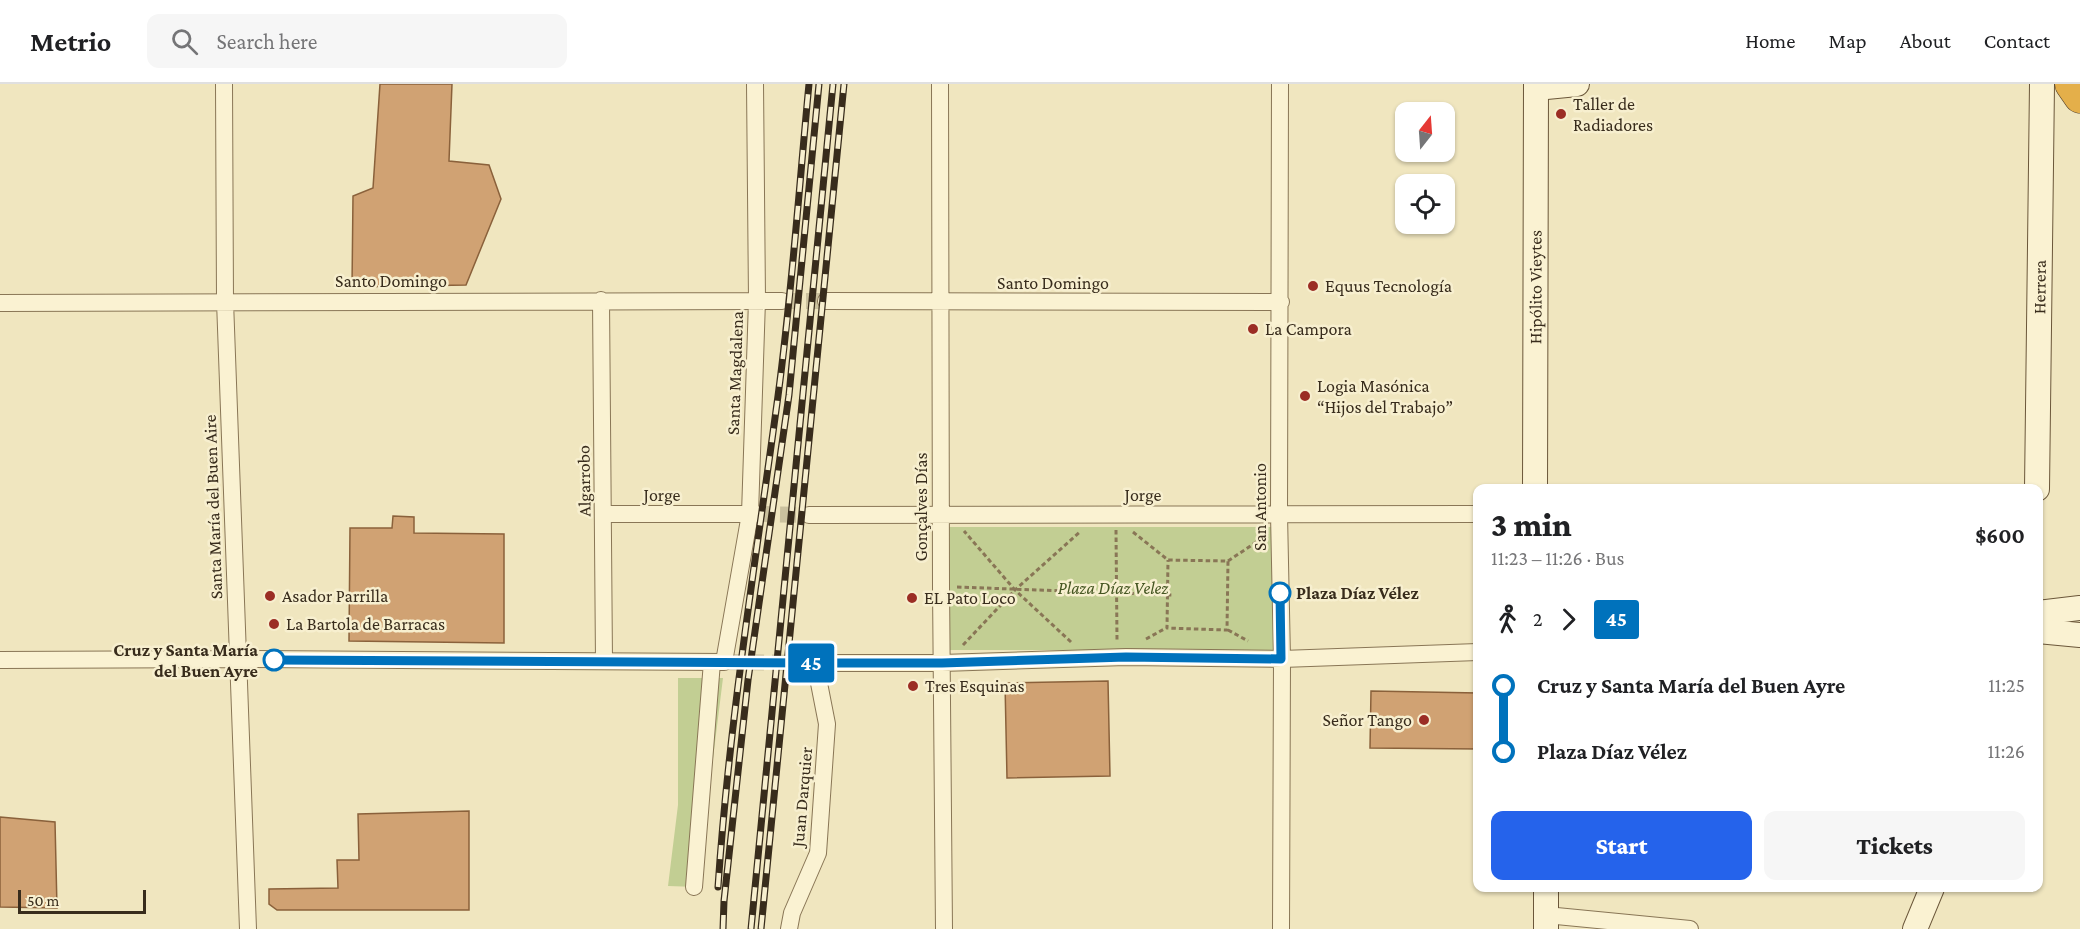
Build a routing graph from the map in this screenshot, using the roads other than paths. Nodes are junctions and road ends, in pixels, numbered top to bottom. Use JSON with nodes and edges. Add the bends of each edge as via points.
{"nodes":[{"id":1,"x":224,"y":84,"type":"edge"},
{"id":2,"x":756,"y":84,"type":"edge"},
{"id":3,"x":940,"y":84,"type":"edge"},
{"id":4,"x":1280,"y":84,"type":"edge"},
{"id":5,"x":1577,"y":84,"type":"edge"},
{"id":6,"x":2042,"y":84,"type":"edge"},
{"id":7,"x":2071,"y":84,"type":"edge"},
{"id":8,"x":1536,"y":86,"type":"edge"},
{"id":9,"x":2080,"y":97,"type":"edge"},
{"id":10,"x":601,"y":300,"type":"junction"},
{"id":11,"x":757,"y":300,"type":"junction"},
{"id":12,"x":225,"y":301,"type":"junction"},
{"id":13,"x":782,"y":301,"type":"tunnel mouth"},
{"id":14,"x":826,"y":301,"type":"tunnel mouth"},
{"id":15,"x":1281,"y":302,"type":"junction"},
{"id":16,"x":0,"y":303,"type":"edge"},
{"id":17,"x":940,"y":303,"type":"junction"},
{"id":18,"x":1535,"y":484,"type":"edge"},
{"id":19,"x":2037,"y":484,"type":"edge"},
{"id":20,"x":603,"y":514,"type":"junction"},
{"id":21,"x":753,"y":514,"type":"junction"},
{"id":22,"x":1279,"y":514,"type":"junction"},
{"id":23,"x":1473,"y":514,"type":"edge"},
{"id":24,"x":809,"y":515,"type":"tunnel mouth"},
{"id":25,"x":941,"y":515,"type":"junction"},
{"id":26,"x":2080,"y":608,"type":"edge"},
{"id":27,"x":2043,"y":612,"type":"edge"},
{"id":28,"x":2043,"y":631,"type":"edge"},
{"id":29,"x":2080,"y":635,"type":"edge"},
{"id":30,"x":1473,"y":652,"type":"edge"},
{"id":31,"x":238,"y":659,"type":"junction"},
{"id":32,"x":1281,"y":659,"type":"junction"},
{"id":33,"x":0,"y":660,"type":"edge"},
{"id":34,"x":604,"y":661,"type":"junction"},
{"id":35,"x":718,"y":662,"type":"junction"},
{"id":36,"x":942,"y":663,"type":"junction"},
{"id":37,"x":694,"y":887,"type":"dead end"},
{"id":38,"x":1546,"y":892,"type":"edge"},
{"id":39,"x":1930,"y":892,"type":"edge"},
{"id":40,"x":1546,"y":922,"type":"edge"},
{"id":41,"x":248,"y":929,"type":"edge"},
{"id":42,"x":789,"y":929,"type":"edge"},
{"id":43,"x":944,"y":929,"type":"edge"},
{"id":44,"x":1281,"y":929,"type":"edge"},
{"id":45,"x":1690,"y":929,"type":"edge"},
{"id":46,"x":1915,"y":929,"type":"edge"}],
"edges":[{"from":1,"to":12,"type":"street","name":"Santa María del Buen Aire"},
{"from":2,"to":11,"type":"street","name":"Santa Magdalena"},
{"from":3,"to":17,"type":"street","name":"Gonçalves Días"},
{"from":4,"to":15,"type":"street","name":"San Antonio"},
{"from":5,"to":8,"type":"street"},
{"from":6,"to":19,"type":"street","name":"Herrera"},
{"from":7,"to":9,"type":"highway"},
{"from":8,"to":18,"type":"street","name":"Hipólito Vieytes"},
{"from":10,"to":11,"type":"street","name":"Santo Domingo"},
{"from":10,"to":12,"type":"street","name":"Santo Domingo"},
{"from":10,"to":20,"type":"street","name":"Algarrobo"},
{"from":11,"to":13,"type":"street","name":"Santo Domingo"},
{"from":11,"to":21,"type":"street","name":"Santa Magdalena"},
{"from":12,"to":16,"type":"street","name":"Santo Domingo"},
{"from":12,"to":31,"type":"street","name":"Santa María del Buen Aire"},
{"from":14,"to":17,"type":"street","name":"Santo Domingo"},
{"from":15,"to":17,"type":"street","name":"Santo Domingo"},
{"from":15,"to":22,"type":"street","name":"San Antonio"},
{"from":17,"to":25,"type":"street","name":"Gonçalves Días"},
{"from":20,"to":21,"type":"street","name":"Jorge"},
{"from":20,"to":34,"type":"street","name":"Algarrobo"},
{"from":21,"to":35,"type":"street","name":"Santa Magdalena"},
{"from":22,"to":23,"type":"street","name":"Jorge"},
{"from":22,"to":25,"type":"street","name":"Jorge"},
{"from":22,"to":32,"type":"street","name":"San Antonio"},
{"from":24,"to":25,"type":"street","name":"Jorge"},
{"from":25,"to":36,"type":"street","name":"Gonçalves Días"},
{"from":26,"to":27,"type":"street"},
{"from":28,"to":29,"type":"street"},
{"from":30,"to":32,"type":"street"},
{"from":31,"to":33,"type":"street"},
{"from":31,"to":34,"type":"street"},
{"from":31,"to":41,"type":"street","name":"Santa María del Buen Aire"},
{"from":32,"to":36,"type":"street","via":[[1082,657]]},
{"from":32,"to":44,"type":"street","name":"San Antonio"},
{"from":34,"to":35,"type":"street"},
{"from":35,"to":37,"type":"street","name":"Santa Magdalena"},
{"from":36,"to":42,"type":"street","name":"Juan Darquier","via":[[811,663],[827,724],[818,853]]},
{"from":36,"to":43,"type":"street","name":"Gonçalves Días"},
{"from":38,"to":40,"type":"street"},
{"from":39,"to":46,"type":"street"},
{"from":40,"to":45,"type":"street"}]}
